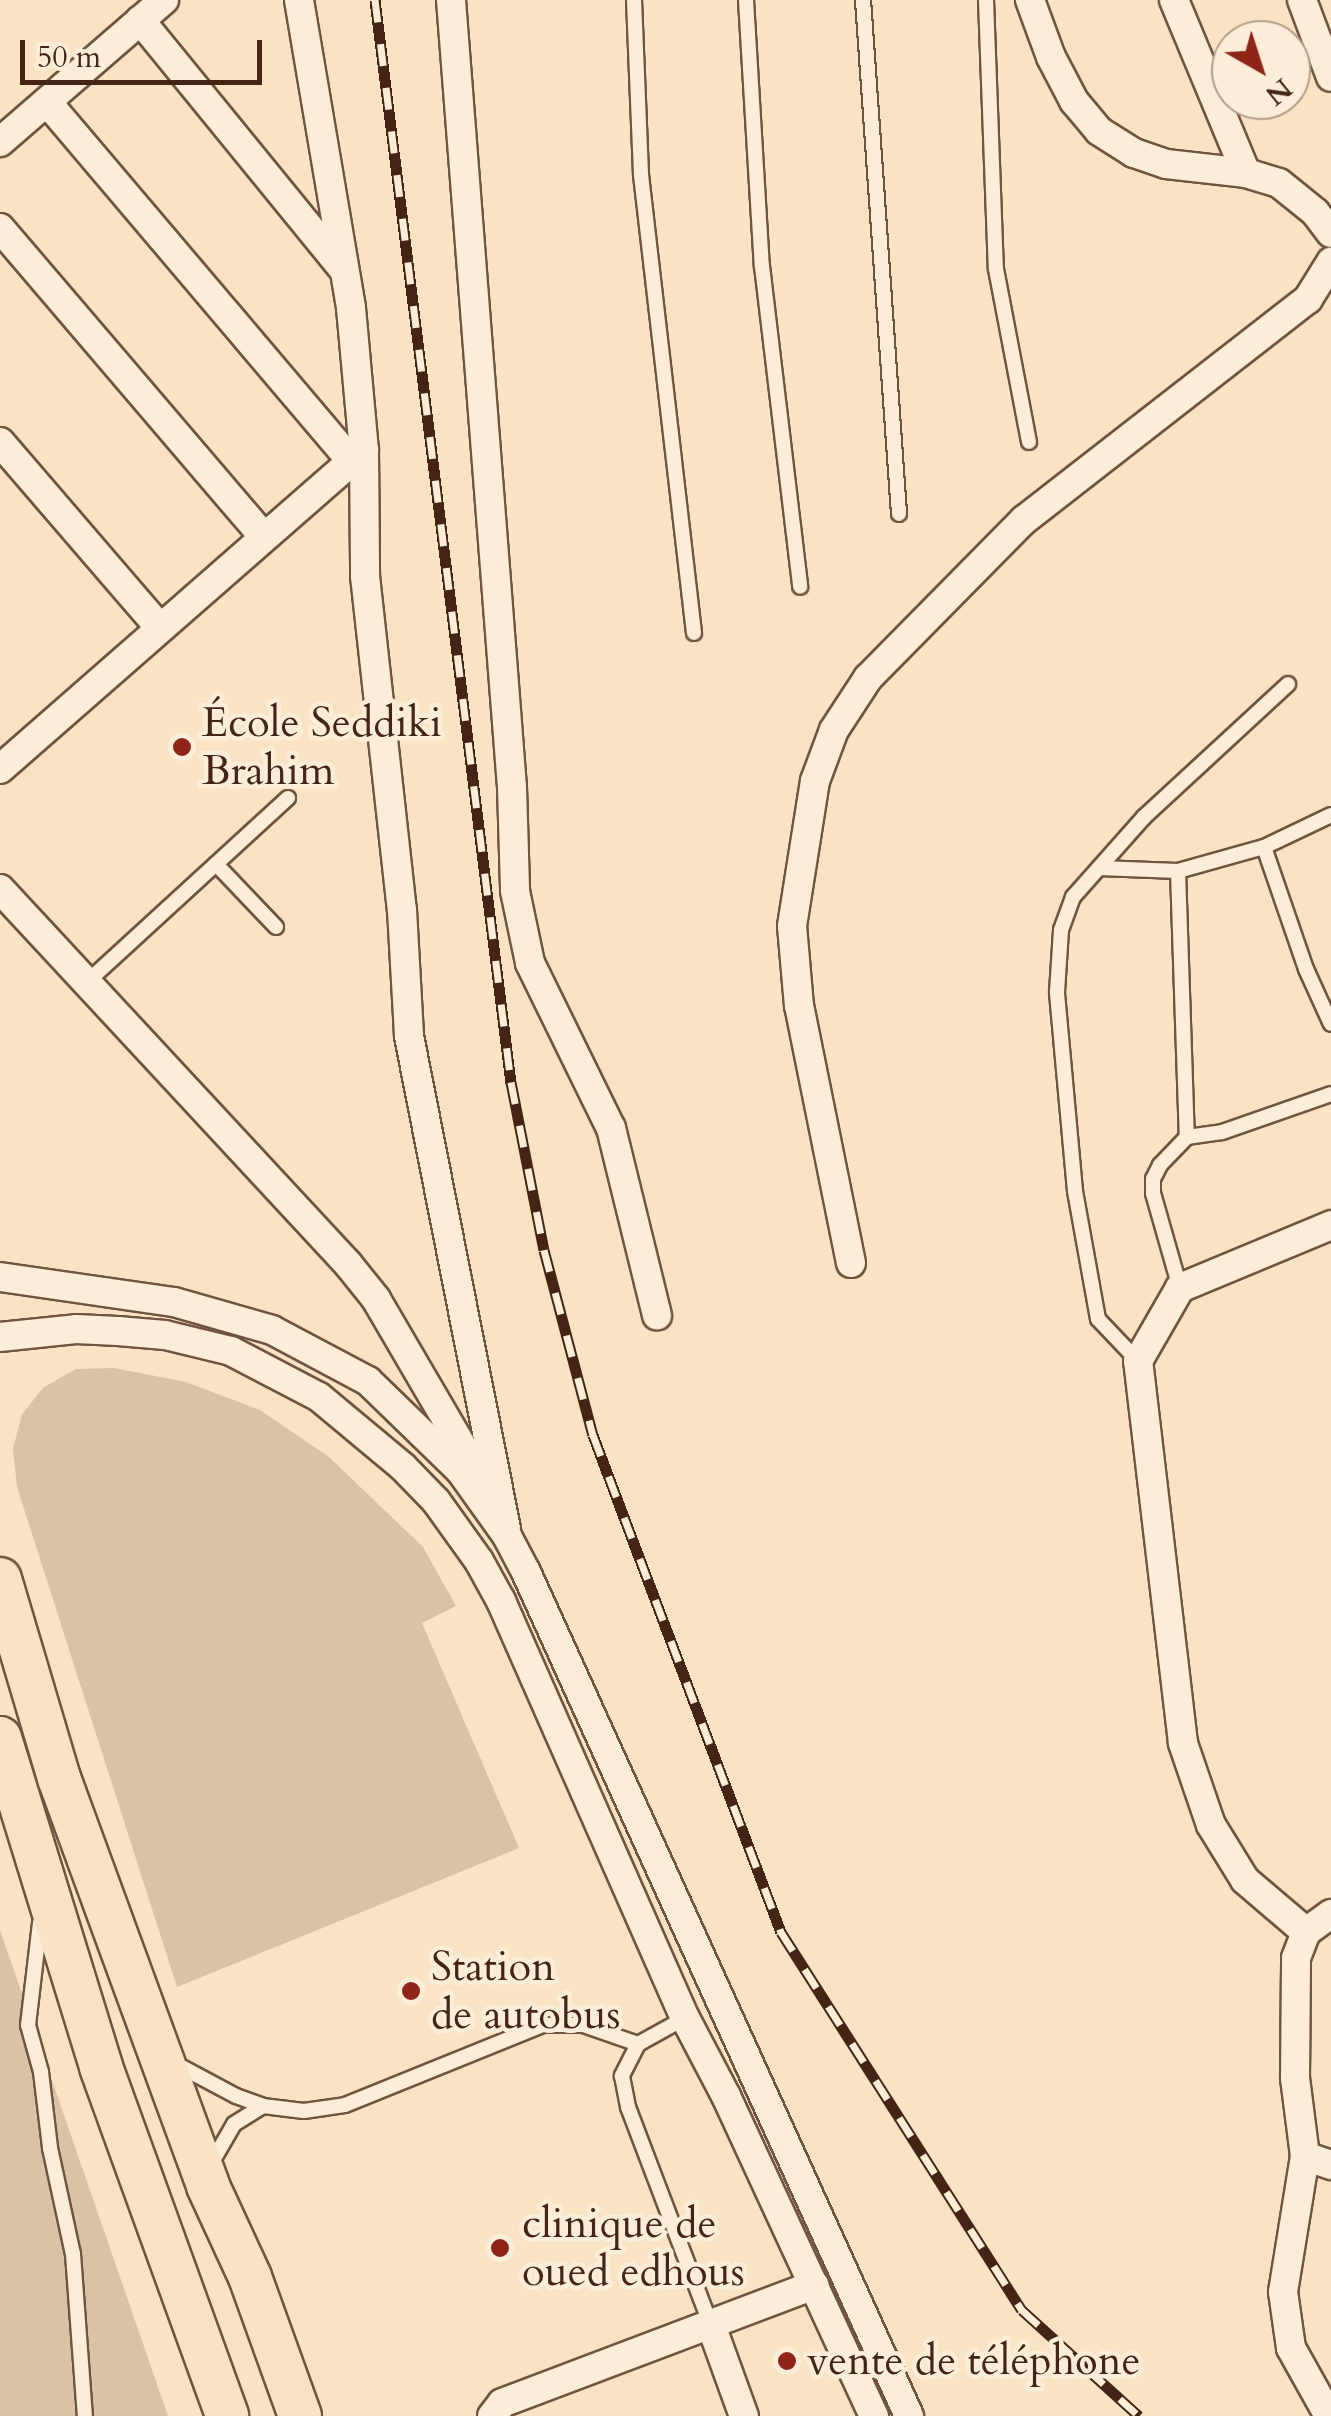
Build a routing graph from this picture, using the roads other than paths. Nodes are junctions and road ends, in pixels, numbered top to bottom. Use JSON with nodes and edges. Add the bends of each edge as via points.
{"nodes":[{"id":1,"x":164,"y":0,"type":"edge"},
{"id":2,"x":299,"y":0,"type":"edge"},
{"id":3,"x":451,"y":0,"type":"edge"},
{"id":4,"x":634,"y":0,"type":"edge"},
{"id":5,"x":746,"y":0,"type":"edge"},
{"id":6,"x":863,"y":0,"type":"edge"},
{"id":7,"x":986,"y":0,"type":"edge"},
{"id":8,"x":1030,"y":0,"type":"edge"},
{"id":9,"x":1174,"y":0,"type":"edge"},
{"id":10,"x":1302,"y":0,"type":"edge"},
{"id":11,"x":140,"y":20,"type":"junction"},
{"id":12,"x":1331,"y":77,"type":"edge"},
{"id":13,"x":47,"y":102,"type":"junction"},
{"id":14,"x":0,"y":142,"type":"edge"},
{"id":15,"x":1246,"y":173,"type":"junction"},
{"id":16,"x":0,"y":228,"type":"edge"},
{"id":17,"x":1331,"y":233,"type":"edge"},
{"id":18,"x":1331,"y":262,"type":"edge"},
{"id":19,"x":343,"y":270,"type":"junction"},
{"id":20,"x":0,"y":442,"type":"edge"},
{"id":21,"x":1029,"y":442,"type":"dead end"},
{"id":22,"x":357,"y":456,"type":"junction"},
{"id":23,"x":899,"y":514,"type":"dead end"},
{"id":24,"x":263,"y":536,"type":"junction"},
{"id":25,"x":800,"y":588,"type":"dead end"},
{"id":26,"x":160,"y":628,"type":"junction"},
{"id":27,"x":694,"y":633,"type":"dead end"},
{"id":28,"x":1288,"y":684,"type":"dead end"},
{"id":29,"x":0,"y":769,"type":"edge"},
{"id":30,"x":288,"y":798,"type":"dead end"},
{"id":31,"x":1331,"y":815,"type":"edge"},
{"id":32,"x":1264,"y":848,"type":"junction"},
{"id":33,"x":216,"y":864,"type":"junction"},
{"id":34,"x":1099,"y":868,"type":"junction"},
{"id":35,"x":1178,"y":871,"type":"junction"},
{"id":36,"x":0,"y":889,"type":"edge"},
{"id":37,"x":276,"y":928,"type":"dead end"},
{"id":38,"x":86,"y":983,"type":"junction"},
{"id":39,"x":1331,"y":1024,"type":"edge"},
{"id":40,"x":1331,"y":1094,"type":"edge"},
{"id":41,"x":1187,"y":1136,"type":"junction"},
{"id":42,"x":1331,"y":1224,"type":"edge"},
{"id":43,"x":851,"y":1263,"type":"dead end"},
{"id":44,"x":0,"y":1277,"type":"edge"},
{"id":45,"x":1180,"y":1288,"type":"junction"},
{"id":46,"x":657,"y":1314,"type":"dead end"},
{"id":47,"x":398,"y":1336,"type":"junction"},
{"id":48,"x":0,"y":1338,"type":"edge"},
{"id":49,"x":1138,"y":1361,"type":"junction"},
{"id":50,"x":413,"y":1421,"type":"junction"},
{"id":51,"x":507,"y":1536,"type":"junction"},
{"id":52,"x":0,"y":1579,"type":"edge"},
{"id":53,"x":0,"y":1738,"type":"edge"},
{"id":54,"x":41,"y":1872,"type":"junction"},
{"id":55,"x":1331,"y":1914,"type":"edge"},
{"id":56,"x":1306,"y":1932,"type":"junction"},
{"id":57,"x":685,"y":2018,"type":"junction"},
{"id":58,"x":638,"y":2044,"type":"junction"},
{"id":59,"x":161,"y":2055,"type":"junction"},
{"id":60,"x":263,"y":2106,"type":"junction"},
{"id":61,"x":1318,"y":2161,"type":"edge"},
{"id":62,"x":208,"y":2186,"type":"junction"},
{"id":63,"x":814,"y":2285,"type":"junction"},
{"id":64,"x":711,"y":2326,"type":"junction"},
{"id":65,"x":85,"y":2416,"type":"edge"},
{"id":66,"x":227,"y":2416,"type":"edge"},
{"id":67,"x":300,"y":2416,"type":"edge"},
{"id":68,"x":492,"y":2416,"type":"edge"},
{"id":69,"x":744,"y":2416,"type":"edge"},
{"id":70,"x":874,"y":2416,"type":"edge"},
{"id":71,"x":909,"y":2416,"type":"edge"},
{"id":72,"x":1329,"y":2416,"type":"edge"}],
"edges":[{"from":1,"to":11,"type":"street"},
{"from":2,"to":19,"type":"street"},
{"from":3,"to":46,"type":"street","via":[[514,891],[530,963],[611,1128]]},
{"from":4,"to":27,"type":"lane","via":[[641,176]]},
{"from":5,"to":25,"type":"lane","via":[[762,266]]},
{"from":6,"to":23,"type":"lane"},
{"from":7,"to":21,"type":"lane","via":[[996,269]]},
{"from":8,"to":15,"type":"street","via":[[1066,86],[1100,132],[1166,164]]},
{"from":9,"to":15,"type":"street"},
{"from":10,"to":12,"type":"street"},
{"from":11,"to":13,"type":"street"},
{"from":11,"to":19,"type":"street"},
{"from":13,"to":14,"type":"street"},
{"from":13,"to":22,"type":"street"},
{"from":15,"to":17,"type":"street","via":[[1279,183]]},
{"from":16,"to":24,"type":"street"},
{"from":18,"to":43,"type":"street","via":[[1308,299],[1024,520],[868,678],[834,730],[815,781],[792,926],[800,1006]]},
{"from":19,"to":22,"type":"street"},
{"from":20,"to":26,"type":"street"},
{"from":22,"to":24,"type":"street"},
{"from":22,"to":51,"type":"street","via":[[409,1036]]},
{"from":24,"to":26,"type":"street"},
{"from":26,"to":29,"type":"street"},
{"from":28,"to":34,"type":"lane","via":[[1144,816]]},
{"from":30,"to":33,"type":"lane"},
{"from":31,"to":32,"type":"lane"},
{"from":32,"to":35,"type":"lane"},
{"from":32,"to":39,"type":"lane"},
{"from":33,"to":37,"type":"lane"},
{"from":33,"to":38,"type":"lane"},
{"from":34,"to":35,"type":"lane"},
{"from":34,"to":49,"type":"lane","via":[[1072,897],[1062,930],[1058,992],[1075,1191],[1098,1318]]},
{"from":35,"to":41,"type":"lane"},
{"from":36,"to":38,"type":"street"},
{"from":38,"to":47,"type":"street","via":[[348,1264]]},
{"from":40,"to":41,"type":"lane","via":[[1222,1132]]},
{"from":41,"to":45,"type":"lane","via":[[1153,1178]]},
{"from":42,"to":45,"type":"street"},
{"from":44,"to":50,"type":"street","via":[[174,1302],[272,1330],[368,1381]]},
{"from":45,"to":49,"type":"street"},
{"from":47,"to":50,"type":"street","via":[[414,1386]]},
{"from":47,"to":51,"type":"street"},
{"from":48,"to":57,"type":"street","via":[[48,1330],[118,1331],[231,1352],[319,1398],[403,1467],[458,1531],[500,1601]]},
{"from":49,"to":56,"type":"street","via":[[1184,1743],[1211,1825],[1244,1880]]},
{"from":50,"to":51,"type":"street","via":[[460,1470]]},
{"from":51,"to":71,"type":"street"},
{"from":52,"to":59,"type":"main road","via":[[60,1778]]},
{"from":53,"to":54,"type":"main road"},
{"from":54,"to":65,"type":"lane","via":[[28,2025],[72,2254]]},
{"from":54,"to":66,"type":"main road","via":[[102,2068]]},
{"from":55,"to":56,"type":"street"},
{"from":56,"to":61,"type":"street","via":[[1294,1973],[1295,2078]]},
{"from":57,"to":58,"type":"lane"},
{"from":57,"to":63,"type":"street"},
{"from":58,"to":60,"type":"lane","via":[[584,2025],[543,2025],[345,2105],[304,2111]]},
{"from":58,"to":64,"type":"lane","via":[[627,2060],[624,2091]]},
{"from":59,"to":60,"type":"lane"},
{"from":59,"to":62,"type":"main road"},
{"from":60,"to":62,"type":"lane","via":[[222,2137]]},
{"from":61,"to":72,"type":"street","via":[[1292,2221],[1283,2318],[1291,2348]]},
{"from":62,"to":67,"type":"main road","via":[[250,2277]]},
{"from":63,"to":64,"type":"street"},
{"from":63,"to":70,"type":"street"},
{"from":64,"to":68,"type":"street","via":[[502,2403]]},
{"from":64,"to":69,"type":"street"}]}
